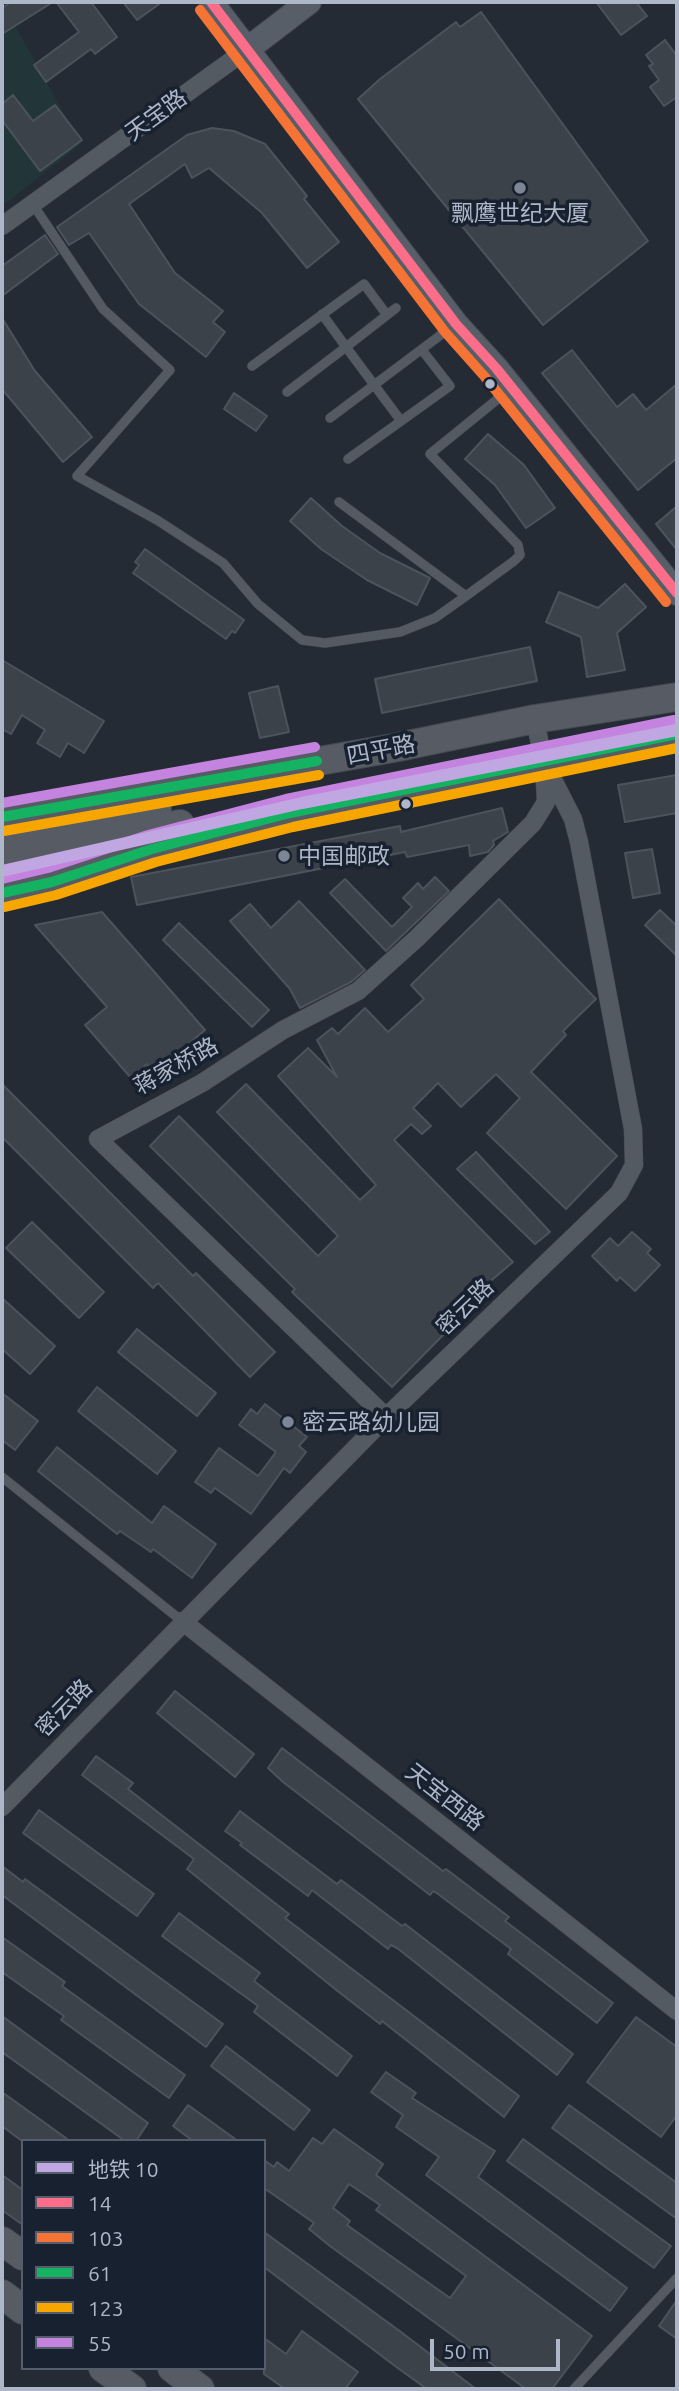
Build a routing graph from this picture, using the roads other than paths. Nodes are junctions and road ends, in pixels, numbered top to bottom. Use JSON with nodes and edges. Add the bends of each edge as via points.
{"nodes":[{"id":1,"x":211,"y":2,"type":"edge"},
{"id":2,"x":309,"y":2,"type":"edge"},
{"id":3,"x":249,"y":48,"type":"junction"},
{"id":4,"x":32,"y":203,"type":"junction"},
{"id":5,"x":2,"y":226,"type":"edge"},
{"id":6,"x":396,"y":307,"type":"dead end"},
{"id":7,"x":322,"y":314,"type":"junction"},
{"id":8,"x":387,"y":315,"type":"junction"},
{"id":9,"x":456,"y":324,"type":"junction"},
{"id":10,"x":346,"y":347,"type":"junction"},
{"id":11,"x":422,"y":350,"type":"junction"},
{"id":12,"x":252,"y":366,"type":"dead end"},
{"id":13,"x":376,"y":385,"type":"junction"},
{"id":14,"x":511,"y":387,"type":"junction"},
{"id":15,"x":287,"y":392,"type":"dead end"},
{"id":16,"x":330,"y":418,"type":"dead end"},
{"id":17,"x":401,"y":421,"type":"junction"},
{"id":18,"x":348,"y":459,"type":"dead end"},
{"id":19,"x":339,"y":502,"type":"dead end"},
{"id":20,"x":677,"y":593,"type":"edge"},
{"id":21,"x":466,"y":596,"type":"junction"},
{"id":22,"x":677,"y":697,"type":"edge"},
{"id":23,"x":535,"y":719,"type":"junction"},
{"id":24,"x":677,"y":734,"type":"edge"},
{"id":25,"x":543,"y":760,"type":"junction"},
{"id":26,"x":268,"y":770,"type":"junction"},
{"id":27,"x":290,"y":813,"type":"junction"},
{"id":28,"x":2,"y":817,"type":"edge"},
{"id":29,"x":2,"y":842,"type":"edge"},
{"id":30,"x":2,"y":864,"type":"edge"},
{"id":31,"x":2,"y":893,"type":"edge"},
{"id":32,"x":386,"y":1417,"type":"junction"},
{"id":33,"x":2,"y":1478,"type":"edge"},
{"id":34,"x":182,"y":1621,"type":"junction"},
{"id":35,"x":2,"y":1807,"type":"edge"},
{"id":36,"x":673,"y":2000,"type":"edge"},
{"id":37,"x":2,"y":2241,"type":"edge"},
{"id":38,"x":21,"y":2255,"type":"edge"},
{"id":39,"x":677,"y":2278,"type":"edge"},
{"id":40,"x":106,"y":2370,"type":"edge"},
{"id":41,"x":175,"y":2370,"type":"edge"},
{"id":42,"x":132,"y":2389,"type":"edge"},
{"id":43,"x":200,"y":2389,"type":"edge"},
{"id":44,"x":574,"y":2389,"type":"edge"}],
"edges":[{"from":1,"to":3,"type":"street"},
{"from":2,"to":3,"type":"street","name":"天宝路"},
{"from":3,"to":4,"type":"street","name":"天宝路"},
{"from":3,"to":9,"type":"street"},
{"from":4,"to":5,"type":"street","name":"天宝路"},
{"from":4,"to":21,"type":"lane","via":[[103,309],[170,370],[77,476],[157,520],[223,564],[258,604],[302,640],[325,643],[400,632],[435,618]]},
{"from":6,"to":8,"type":"lane"},
{"from":7,"to":8,"type":"lane","via":[[364,284]]},
{"from":7,"to":10,"type":"lane"},
{"from":7,"to":12,"type":"lane"},
{"from":8,"to":10,"type":"lane"},
{"from":9,"to":11,"type":"lane"},
{"from":9,"to":14,"type":"street"},
{"from":10,"to":13,"type":"lane"},
{"from":10,"to":15,"type":"lane"},
{"from":11,"to":13,"type":"lane"},
{"from":11,"to":17,"type":"lane","via":[[450,386]]},
{"from":13,"to":16,"type":"lane"},
{"from":13,"to":17,"type":"lane"},
{"from":14,"to":20,"type":"street"},
{"from":14,"to":21,"type":"lane","via":[[430,454],[518,545],[520,555],[514,561]]},
{"from":17,"to":18,"type":"lane"},
{"from":19,"to":21,"type":"lane"},
{"from":22,"to":23,"type":"main road","name":"四平路"},
{"from":23,"to":25,"type":"street","name":"密云路"},
{"from":23,"to":26,"type":"main road","name":"四平路"},
{"from":24,"to":25,"type":"main road","name":"四平路"},
{"from":25,"to":27,"type":"main road","name":"四平路"},
{"from":25,"to":32,"type":"street","name":"密云路","via":[[559,787],[579,842],[633,1129],[634,1165],[619,1193]]},
{"from":25,"to":32,"type":"street","name":"蒋家桥路","via":[[546,802],[533,823],[358,991],[98,1139]]},
{"from":26,"to":28,"type":"main road","name":"四平路"},
{"from":26,"to":29,"type":"main road","via":[[220,794]]},
{"from":27,"to":30,"type":"main road","via":[[151,829]]},
{"from":27,"to":31,"type":"main road","name":"四平路"},
{"from":32,"to":34,"type":"street","name":"密云路"},
{"from":33,"to":34,"type":"lane"},
{"from":34,"to":35,"type":"street","name":"密云路"},
{"from":34,"to":36,"type":"street","name":"天宝西路"},
{"from":37,"to":38,"type":"main road"},
{"from":39,"to":44,"type":"lane"},
{"from":40,"to":42,"type":"main road"},
{"from":41,"to":43,"type":"main road"}]}
